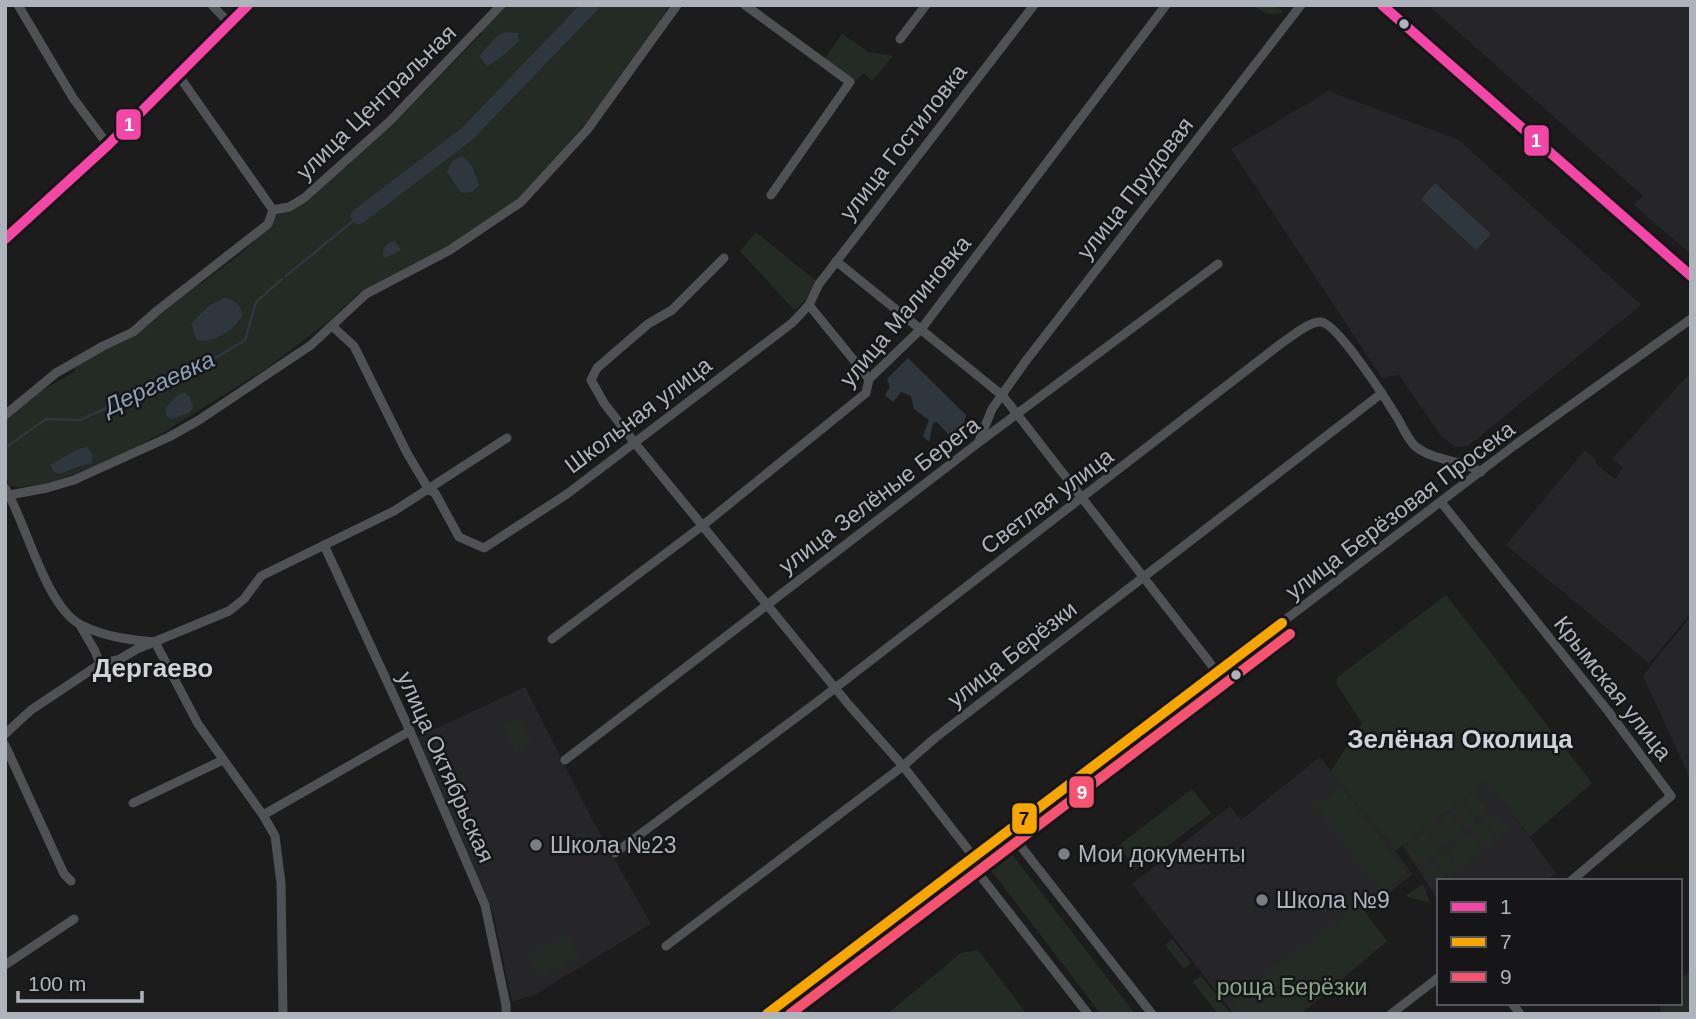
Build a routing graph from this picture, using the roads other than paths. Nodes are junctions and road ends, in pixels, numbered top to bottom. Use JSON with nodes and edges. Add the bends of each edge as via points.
{"nodes":[{"id":1,"x":18,"y":5,"type":"edge"},
{"id":2,"x":212,"y":5,"type":"edge"},
{"id":3,"x":248,"y":5,"type":"edge"},
{"id":4,"x":501,"y":5,"type":"edge"},
{"id":5,"x":677,"y":5,"type":"edge"},
{"id":6,"x":745,"y":5,"type":"edge"},
{"id":7,"x":926,"y":5,"type":"edge"},
{"id":8,"x":1034,"y":5,"type":"edge"},
{"id":9,"x":1166,"y":5,"type":"edge"},
{"id":10,"x":1300,"y":5,"type":"edge"},
{"id":11,"x":1382,"y":5,"type":"edge"},
{"id":12,"x":229,"y":23,"type":"junction"},
{"id":13,"x":900,"y":39,"type":"dead end"},
{"id":14,"x":179,"y":76,"type":"junction"},
{"id":15,"x":108,"y":145,"type":"junction"},
{"id":16,"x":771,"y":195,"type":"dead end"},
{"id":17,"x":273,"y":210,"type":"junction"},
{"id":18,"x":5,"y":239,"type":"edge"},
{"id":19,"x":724,"y":258,"type":"dead end"},
{"id":20,"x":836,"y":261,"type":"junction"},
{"id":21,"x":1218,"y":264,"type":"dead end"},
{"id":22,"x":1691,"y":276,"type":"edge"},
{"id":23,"x":809,"y":305,"type":"junction"},
{"id":24,"x":1691,"y":319,"type":"edge"},
{"id":25,"x":332,"y":326,"type":"junction"},
{"id":26,"x":922,"y":328,"type":"junction"},
{"id":27,"x":869,"y":379,"type":"junction"},
{"id":28,"x":1382,"y":393,"type":"junction"},
{"id":29,"x":1003,"y":396,"type":"junction"},
{"id":30,"x":1017,"y":414,"type":"junction"},
{"id":31,"x":5,"y":415,"type":"edge"},
{"id":32,"x":507,"y":438,"type":"dead end"},
{"id":33,"x":634,"y":442,"type":"junction"},
{"id":34,"x":978,"y":443,"type":"junction"},
{"id":35,"x":1481,"y":472,"type":"junction"},
{"id":36,"x":429,"y":490,"type":"junction"},
{"id":37,"x":7,"y":492,"type":"edge"},
{"id":38,"x":1082,"y":500,"type":"junction"},
{"id":39,"x":1441,"y":502,"type":"junction"},
{"id":40,"x":14,"y":505,"type":"junction"},
{"id":41,"x":5,"y":511,"type":"edge"},
{"id":42,"x":702,"y":526,"type":"junction"},
{"id":43,"x":324,"y":545,"type":"junction"},
{"id":44,"x":1142,"y":578,"type":"junction"},
{"id":45,"x":767,"y":605,"type":"junction"},
{"id":46,"x":80,"y":625,"type":"junction"},
{"id":47,"x":552,"y":639,"type":"dead end"},
{"id":48,"x":155,"y":642,"type":"junction"},
{"id":49,"x":100,"y":664,"type":"junction"},
{"id":50,"x":1217,"y":672,"type":"junction"},
{"id":51,"x":835,"y":688,"type":"junction"},
{"id":52,"x":410,"y":732,"type":"junction"},
{"id":53,"x":5,"y":734,"type":"edge"},
{"id":54,"x":5,"y":745,"type":"edge"},
{"id":55,"x":223,"y":760,"type":"junction"},
{"id":56,"x":565,"y":760,"type":"dead end"},
{"id":57,"x":903,"y":766,"type":"junction"},
{"id":58,"x":133,"y":803,"type":"dead end"},
{"id":59,"x":263,"y":815,"type":"junction"},
{"id":60,"x":1008,"y":830,"type":"junction"},
{"id":61,"x":615,"y":853,"type":"dead end"},
{"id":62,"x":970,"y":858,"type":"junction"},
{"id":63,"x":1573,"y":879,"type":"edge"},
{"id":64,"x":71,"y":881,"type":"dead end"},
{"id":65,"x":74,"y":919,"type":"dead end"},
{"id":66,"x":666,"y":946,"type":"dead end"},
{"id":67,"x":5,"y":965,"type":"edge"},
{"id":68,"x":1437,"y":979,"type":"edge"},
{"id":69,"x":789,"y":996,"type":"junction"},
{"id":70,"x":284,"y":1014,"type":"edge"},
{"id":71,"x":506,"y":1014,"type":"edge"},
{"id":72,"x":767,"y":1014,"type":"edge"},
{"id":73,"x":803,"y":1014,"type":"edge"},
{"id":74,"x":1088,"y":1014,"type":"edge"},
{"id":75,"x":1152,"y":1014,"type":"edge"},
{"id":76,"x":1391,"y":1014,"type":"edge"}],
"edges":[{"from":1,"to":15,"type":"street","via":[[73,98]]},
{"from":2,"to":12,"type":"street"},
{"from":3,"to":12,"type":"main road"},
{"from":4,"to":17,"type":"street","name":"улица Центральная","via":[[390,121],[304,198]]},
{"from":5,"to":25,"type":"street","via":[[587,130],[521,202],[450,250],[366,294]]},
{"from":6,"to":16,"type":"street","via":[[850,82]]},
{"from":7,"to":13,"type":"street"},
{"from":8,"to":20,"type":"street","name":"улица Гостиловка"},
{"from":9,"to":26,"type":"street","name":"улица Малиновка"},
{"from":10,"to":29,"type":"street","name":"улица Прудовая"},
{"from":11,"to":22,"type":"main road"},
{"from":12,"to":14,"type":"main road"},
{"from":14,"to":15,"type":"main road"},
{"from":14,"to":17,"type":"street"},
{"from":15,"to":18,"type":"main road"},
{"from":17,"to":31,"type":"street","name":"улица Центральная","via":[[268,224],[134,332],[56,373]]},
{"from":19,"to":33,"type":"street","via":[[672,310],[648,324],[594,372],[595,388]]},
{"from":20,"to":23,"type":"street","name":"улица Гостиловка"},
{"from":20,"to":26,"type":"street"},
{"from":21,"to":30,"type":"street","name":"улица Зелёные Берега"},
{"from":23,"to":27,"type":"street"},
{"from":23,"to":33,"type":"street","name":"Школьная улица","via":[[792,323]]},
{"from":24,"to":35,"type":"street","name":"улица Берёзовая Просека"},
{"from":25,"to":36,"type":"street","via":[[354,346]]},
{"from":25,"to":37,"type":"street","via":[[311,345],[169,437],[74,480]]},
{"from":26,"to":27,"type":"street","name":"улица Малиновка"},
{"from":26,"to":29,"type":"street"},
{"from":27,"to":42,"type":"street","name":"улица Малиновка","via":[[866,393]]},
{"from":28,"to":35,"type":"street","name":"Светлая улица","via":[[1415,446]]},
{"from":28,"to":38,"type":"street","name":"Светлая улица","via":[[1331,326],[1312,324]]},
{"from":28,"to":44,"type":"street","name":"улица Берёзки"},
{"from":29,"to":30,"type":"street"},
{"from":29,"to":34,"type":"street","name":"улица Прудовая"},
{"from":30,"to":34,"type":"street","name":"улица Зелёные Берега"},
{"from":30,"to":38,"type":"street"},
{"from":32,"to":36,"type":"street"},
{"from":33,"to":36,"type":"street","name":"Школьная улица","via":[[567,494],[484,548],[459,537]]},
{"from":33,"to":42,"type":"street"},
{"from":34,"to":45,"type":"street","name":"улица Зелёные Берега"},
{"from":35,"to":39,"type":"street","name":"улица Берёзовая Просека"},
{"from":36,"to":43,"type":"street"},
{"from":37,"to":40,"type":"street"},
{"from":38,"to":44,"type":"street"},
{"from":38,"to":51,"type":"street","name":"Светлая улица"},
{"from":39,"to":50,"type":"street","name":"улица Берёзовая Просека"},
{"from":39,"to":63,"type":"street","name":"Крымская улица","via":[[1671,796]]},
{"from":40,"to":41,"type":"street"},
{"from":40,"to":46,"type":"street","via":[[51,591]]},
{"from":42,"to":45,"type":"street"},
{"from":42,"to":47,"type":"street","name":"улица Малиновка"},
{"from":43,"to":48,"type":"street","via":[[261,576],[229,611]]},
{"from":43,"to":52,"type":"street","name":"улица Октябрьская"},
{"from":44,"to":50,"type":"street"},
{"from":44,"to":57,"type":"street","name":"улица Берёзки"},
{"from":45,"to":51,"type":"street"},
{"from":45,"to":56,"type":"street","name":"улица Зелёные Берега"},
{"from":46,"to":48,"type":"street","via":[[125,640]]},
{"from":46,"to":49,"type":"street"},
{"from":48,"to":49,"type":"street"},
{"from":48,"to":55,"type":"street","via":[[198,724]]},
{"from":49,"to":53,"type":"street","via":[[31,710]]},
{"from":50,"to":60,"type":"street","name":"улица Берёзовая Просека"},
{"from":51,"to":57,"type":"street"},
{"from":51,"to":61,"type":"street","name":"Светлая улица"},
{"from":52,"to":59,"type":"street"},
{"from":52,"to":71,"type":"street","name":"улица Октябрьская","via":[[485,905]]},
{"from":54,"to":64,"type":"street"},
{"from":55,"to":58,"type":"street"},
{"from":55,"to":59,"type":"street"},
{"from":57,"to":62,"type":"street"},
{"from":57,"to":66,"type":"street","name":"улица Берёзки"},
{"from":59,"to":70,"type":"street","via":[[275,836],[281,883]]},
{"from":60,"to":62,"type":"street","name":"улица Берёзовая Просека"},
{"from":60,"to":75,"type":"street"},
{"from":62,"to":69,"type":"street","name":"улица Берёзовая Просека"},
{"from":62,"to":74,"type":"street"},
{"from":65,"to":67,"type":"street"},
{"from":68,"to":76,"type":"street"},
{"from":69,"to":72,"type":"street","name":"улица Берёзовая Просека"},
{"from":69,"to":73,"type":"street"}]}
